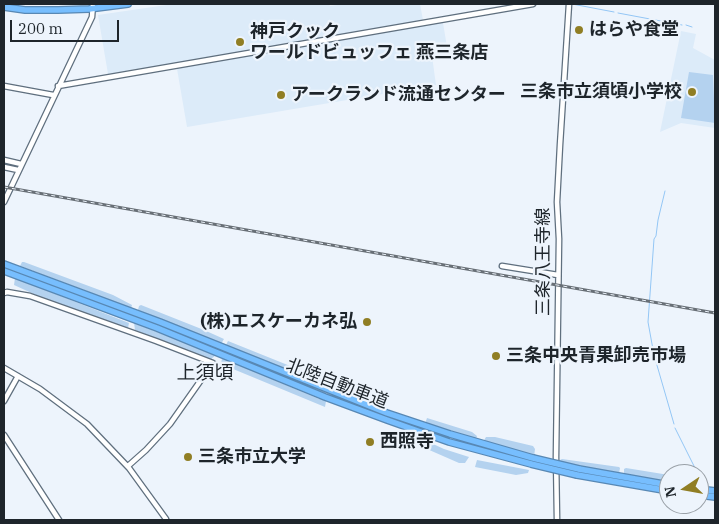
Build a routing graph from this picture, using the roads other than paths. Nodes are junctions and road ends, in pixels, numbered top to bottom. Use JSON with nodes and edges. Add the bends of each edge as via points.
{"nodes":[{"id":1,"x":128,"y":4,"type":"edge"},
{"id":2,"x":533,"y":4,"type":"edge"},
{"id":3,"x":568,"y":4,"type":"edge"},
{"id":4,"x":93,"y":6,"type":"edge"},
{"id":5,"x":4,"y":7,"type":"edge"},
{"id":6,"x":4,"y":86,"type":"edge"},
{"id":7,"x":58,"y":86,"type":"junction"},
{"id":8,"x":53,"y":95,"type":"junction"},
{"id":9,"x":4,"y":160,"type":"edge"},
{"id":10,"x":21,"y":164,"type":"junction"},
{"id":11,"x":4,"y":167,"type":"edge"},
{"id":12,"x":18,"y":170,"type":"junction"},
{"id":13,"x":4,"y":202,"type":"edge"},
{"id":14,"x":4,"y":264,"type":"edge"},
{"id":15,"x":502,"y":266,"type":"dead end"},
{"id":16,"x":4,"y":271,"type":"edge"},
{"id":17,"x":558,"y":275,"type":"junction"},
{"id":18,"x":4,"y":293,"type":"edge"},
{"id":19,"x":4,"y":368,"type":"edge"},
{"id":20,"x":18,"y":376,"type":"junction"},
{"id":21,"x":4,"y":401,"type":"edge"},
{"id":22,"x":425,"y":430,"type":"junction"},
{"id":23,"x":4,"y":436,"type":"edge"},
{"id":24,"x":128,"y":466,"type":"junction"},
{"id":25,"x":578,"y":472,"type":"junction"},
{"id":26,"x":659,"y":483,"type":"edge"},
{"id":27,"x":659,"y":490,"type":"edge"},
{"id":28,"x":166,"y":519,"type":"edge"},
{"id":29,"x":59,"y":520,"type":"edge"},
{"id":30,"x":557,"y":520,"type":"edge"}],
"edges":[{"from":1,"to":4,"type":"highway"},
{"from":2,"to":7,"type":"street"},
{"from":3,"to":17,"type":"street","name":"三条八王寺線","via":[[557,202]]},
{"from":4,"to":5,"type":"highway","via":[[25,10]]},
{"from":4,"to":7,"type":"street","via":[[92,17]]},
{"from":6,"to":8,"type":"street"},
{"from":7,"to":8,"type":"street"},
{"from":8,"to":10,"type":"street"},
{"from":9,"to":10,"type":"street"},
{"from":10,"to":12,"type":"street"},
{"from":11,"to":12,"type":"street"},
{"from":12,"to":13,"type":"street"},
{"from":14,"to":22,"type":"highway","name":"北陸自動車道","via":[[160,322]]},
{"from":15,"to":17,"type":"street"},
{"from":16,"to":22,"type":"highway","name":"北陸自動車道","via":[[325,397]]},
{"from":17,"to":30,"type":"street","name":"三条八王寺線"},
{"from":18,"to":24,"type":"street","via":[[39,299],[213,364],[170,424]]},
{"from":19,"to":20,"type":"street"},
{"from":20,"to":21,"type":"street"},
{"from":20,"to":24,"type":"street","via":[[87,424]]},
{"from":22,"to":25,"type":"highway","name":"北陸自動車道","bridge":true},
{"from":23,"to":29,"type":"street"},
{"from":24,"to":28,"type":"street"},
{"from":25,"to":26,"type":"highway","name":"北陸自動車道"},
{"from":25,"to":27,"type":"highway","name":"北陸自動車道"}]}
